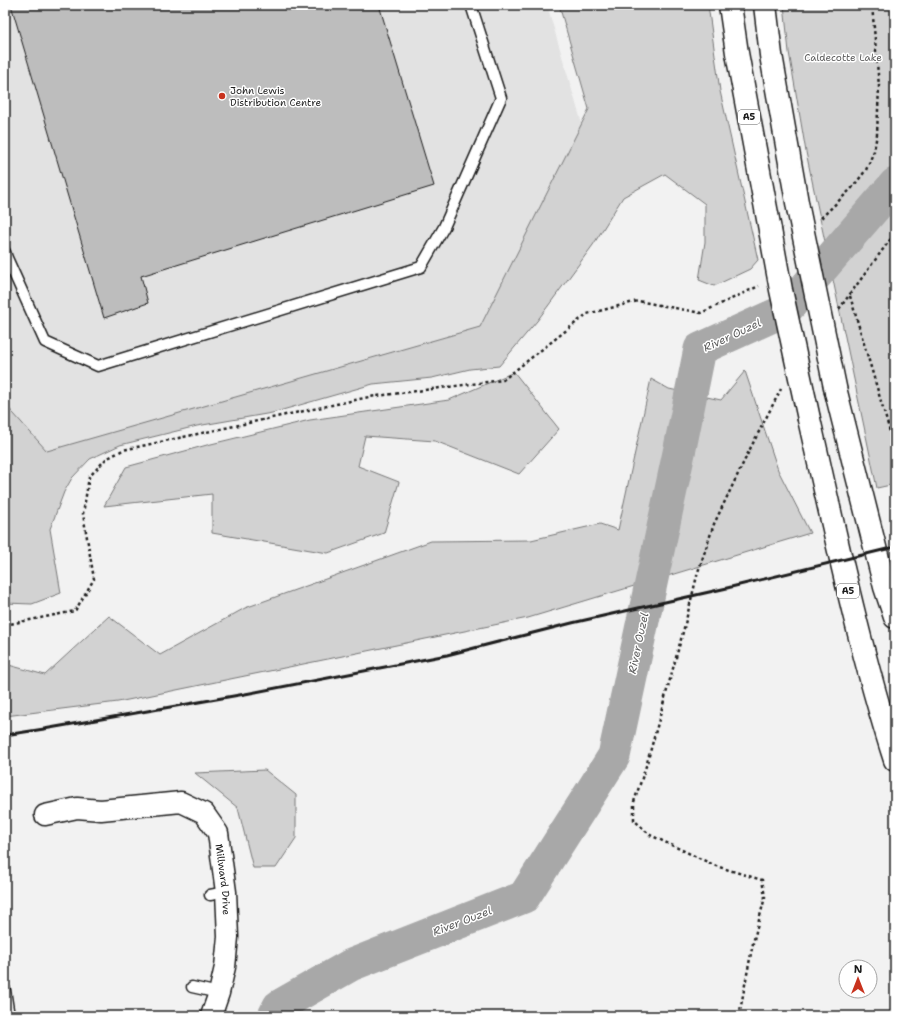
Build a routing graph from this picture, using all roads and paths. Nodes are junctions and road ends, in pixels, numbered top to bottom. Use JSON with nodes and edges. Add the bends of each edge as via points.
{"nodes":[{"id":1,"x":471,"y":5,"type":"edge"},
{"id":2,"x":730,"y":5,"type":"edge"},
{"id":3,"x":765,"y":5,"type":"edge"},
{"id":4,"x":872,"y":5,"type":"edge"},
{"id":5,"x":820,"y":219,"type":"dead end"},
{"id":6,"x":895,"y":233,"type":"edge"},
{"id":7,"x":5,"y":252,"type":"edge"},
{"id":8,"x":764,"y":284,"type":"dead end"},
{"id":9,"x":850,"y":296,"type":"junction"},
{"id":10,"x":835,"y":314,"type":"dead end"},
{"id":11,"x":784,"y":384,"type":"dead end"},
{"id":12,"x":895,"y":449,"type":"edge"},
{"id":13,"x":895,"y":618,"type":"edge"},
{"id":14,"x":5,"y":625,"type":"edge"},
{"id":15,"x":895,"y":760,"type":"edge"},
{"id":16,"x":45,"y":815,"type":"dead end"},
{"id":17,"x":192,"y":987,"type":"dead end"},
{"id":18,"x":5,"y":990,"type":"edge"},
{"id":19,"x":219,"y":993,"type":"junction"},
{"id":20,"x":8,"y":1016,"type":"edge"},
{"id":21,"x":211,"y":1016,"type":"edge"},
{"id":22,"x":739,"y":1016,"type":"edge"}],
"edges":[{"from":1,"to":7,"type":"lane","via":[[501,98],[444,227],[421,267],[98,366],[45,342]]},
{"from":2,"to":15,"type":"highway","number":"A5","bridge":true,"via":[[781,290],[809,419],[847,588]]},
{"from":3,"to":13,"type":"highway","bridge":true,"via":[[771,55],[798,208],[836,392]]},
{"from":4,"to":5,"type":"path","via":[[878,86],[874,151],[866,170],[852,188]]},
{"from":6,"to":9,"type":"path"},
{"from":8,"to":14,"type":"path","via":[[701,313],[638,301],[587,314],[503,380],[369,397],[123,450],[106,459],[89,477],[84,514],[94,579],[75,611]]},
{"from":9,"to":10,"type":"path"},
{"from":9,"to":12,"type":"path"},
{"from":11,"to":22,"type":"path","via":[[714,524],[698,572],[647,763],[634,802],[634,820],[650,835],[716,866],[762,880],[765,897]]},
{"from":16,"to":19,"type":"street","name":"Millward Drive","via":[[77,808],[101,810],[181,802],[204,813],[218,833],[218,893],[228,937]]},
{"from":17,"to":19,"type":"lane"},
{"from":18,"to":20,"type":"lane"},
{"from":19,"to":21,"type":"street","name":"Millward Drive"}]}
